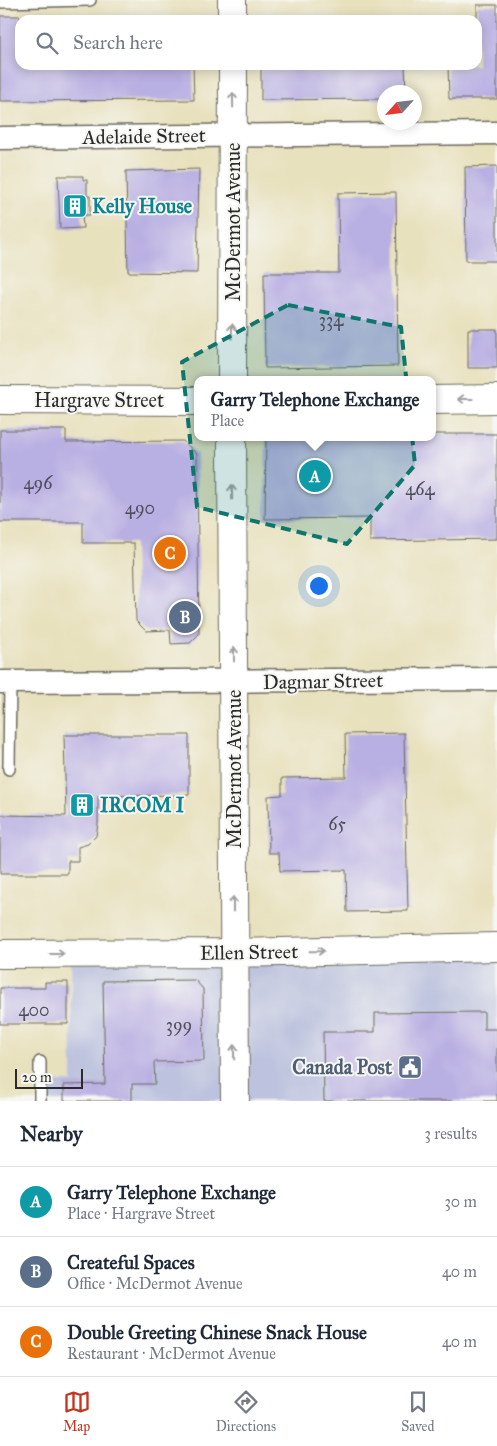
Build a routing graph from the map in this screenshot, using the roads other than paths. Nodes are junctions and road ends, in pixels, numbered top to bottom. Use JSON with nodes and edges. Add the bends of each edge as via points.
{"nodes":[{"id":1,"x":90,"y":0,"type":"edge"},
{"id":2,"x":232,"y":0,"type":"edge"},
{"id":3,"x":0,"y":2,"type":"edge"},
{"id":4,"x":232,"y":15,"type":"edge"},
{"id":5,"x":233,"y":70,"type":"edge"},
{"id":6,"x":497,"y":133,"type":"edge"},
{"id":7,"x":234,"y":134,"type":"junction"},
{"id":8,"x":0,"y":138,"type":"edge"},
{"id":9,"x":232,"y":376,"type":"edge"},
{"id":10,"x":497,"y":399,"type":"edge"},
{"id":11,"x":0,"y":400,"type":"edge"},
{"id":12,"x":436,"y":400,"type":"edge"},
{"id":13,"x":194,"y":401,"type":"edge"},
{"id":14,"x":232,"y":441,"type":"edge"},
{"id":15,"x":497,"y":679,"type":"edge"},
{"id":16,"x":5,"y":682,"type":"edge"},
{"id":17,"x":234,"y":682,"type":"junction"},
{"id":18,"x":9,"y":769,"type":"dead end"},
{"id":19,"x":497,"y":946,"type":"edge"},
{"id":20,"x":233,"y":953,"type":"junction"},
{"id":21,"x":0,"y":954,"type":"edge"},
{"id":22,"x":40,"y":1062,"type":"dead end"},
{"id":23,"x":40,"y":1101,"type":"edge"},
{"id":24,"x":235,"y":1101,"type":"edge"}],
"edges":[{"from":1,"to":3,"type":"lane"},
{"from":2,"to":4,"type":"street"},
{"from":7,"to":5,"type":"street","name":"McDermot Avenue","one_way":true},
{"from":6,"to":7,"type":"street","name":"Adelaide Street"},
{"from":7,"to":8,"type":"street","name":"Adelaide Street"},
{"from":9,"to":7,"type":"street","name":"McDermot Avenue","one_way":true},
{"from":10,"to":12,"type":"street","one_way":true},
{"from":11,"to":13,"type":"street","name":"Hargrave Street"},
{"from":17,"to":14,"type":"street","name":"McDermot Avenue","one_way":true},
{"from":15,"to":17,"type":"street","name":"Dagmar Street"},
{"from":16,"to":17,"type":"street","name":"Dagmar Street"},
{"from":16,"to":18,"type":"lane"},
{"from":20,"to":17,"type":"street","name":"McDermot Avenue","one_way":true},
{"from":20,"to":19,"type":"street","name":"Ellen Street","one_way":true},
{"from":21,"to":20,"type":"street","name":"Ellen Street","one_way":true},
{"from":24,"to":20,"type":"street","name":"McDermot Avenue","one_way":true},
{"from":22,"to":23,"type":"lane"}]}
